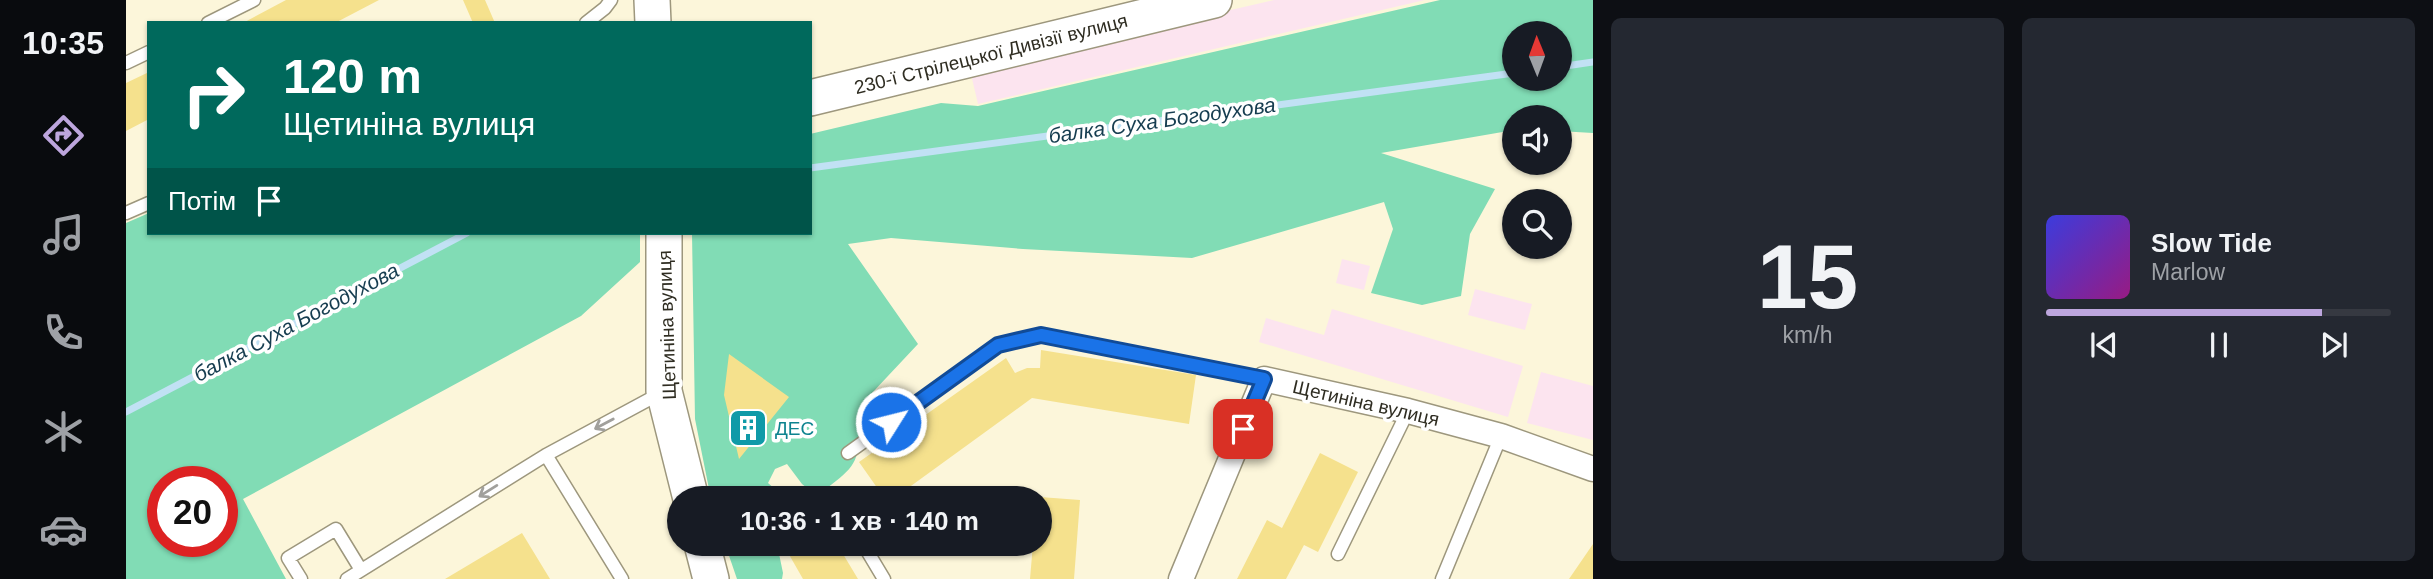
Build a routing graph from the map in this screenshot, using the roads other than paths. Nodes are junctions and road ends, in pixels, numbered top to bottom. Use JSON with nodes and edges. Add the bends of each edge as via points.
{"nodes":[{"id":1,"x":254,"y":0,"type":"edge"},
{"id":2,"x":611,"y":0,"type":"edge"},
{"id":3,"x":652,"y":0,"type":"edge"},
{"id":4,"x":1214,"y":0,"type":"edge"},
{"id":5,"x":212,"y":21,"type":"edge"},
{"id":6,"x":589,"y":21,"type":"edge"},
{"id":7,"x":653,"y":21,"type":"edge"},
{"id":8,"x":147,"y":52,"type":"edge"},
{"id":9,"x":126,"y":63,"type":"edge"},
{"id":10,"x":812,"y":98,"type":"edge"},
{"id":11,"x":147,"y":204,"type":"edge"},
{"id":12,"x":126,"y":213,"type":"edge"},
{"id":13,"x":664,"y":235,"type":"edge"},
{"id":14,"x":1264,"y":379,"type":"junction"},
{"id":15,"x":664,"y":391,"type":"junction"},
{"id":16,"x":1408,"y":411,"type":"junction"},
{"id":17,"x":1501,"y":436,"type":"junction"},
{"id":18,"x":848,"y":453,"type":"dead end"},
{"id":19,"x":546,"y":455,"type":"junction"},
{"id":20,"x":1593,"y":469,"type":"edge"},
{"id":21,"x":688,"y":486,"type":"edge"},
{"id":22,"x":1338,"y":554,"type":"dead end"},
{"id":23,"x":705,"y":556,"type":"edge"},
{"id":24,"x":870,"y":556,"type":"edge"},
{"id":25,"x":361,"y":570,"type":"junction"},
{"id":26,"x":301,"y":579,"type":"edge"},
{"id":27,"x":347,"y":579,"type":"edge"},
{"id":28,"x":622,"y":579,"type":"edge"},
{"id":29,"x":711,"y":579,"type":"edge"},
{"id":30,"x":884,"y":579,"type":"edge"},
{"id":31,"x":1181,"y":579,"type":"edge"},
{"id":32,"x":1442,"y":579,"type":"edge"}],
"edges":[{"from":1,"to":5,"type":"lane"},
{"from":2,"to":6,"type":"lane"},
{"from":3,"to":7,"type":"street"},
{"from":4,"to":10,"type":"street","name":"230-ї Стрілецької Дивізії вулиця"},
{"from":8,"to":9,"type":"lane"},
{"from":11,"to":12,"type":"lane"},
{"from":13,"to":15,"type":"street","name":"Щетиніна вулиця"},
{"from":14,"to":16,"type":"street","name":"Щетиніна вулиця"},
{"from":14,"to":18,"type":"lane","via":[[1041,335],[998,345]]},
{"from":14,"to":31,"type":"street"},
{"from":15,"to":19,"type":"lane","one_way":true},
{"from":15,"to":21,"type":"street","name":"Щетиніна вулиця"},
{"from":16,"to":17,"type":"street","name":"Щетиніна вулиця"},
{"from":16,"to":22,"type":"lane"},
{"from":17,"to":20,"type":"street","name":"Щетиніна вулиця"},
{"from":17,"to":32,"type":"lane"},
{"from":19,"to":25,"type":"lane","one_way":true},
{"from":19,"to":28,"type":"lane"},
{"from":23,"to":29,"type":"street"},
{"from":24,"to":30,"type":"lane"},
{"from":25,"to":26,"type":"lane","via":[[336,530],[288,558]]},
{"from":25,"to":27,"type":"lane"}]}
